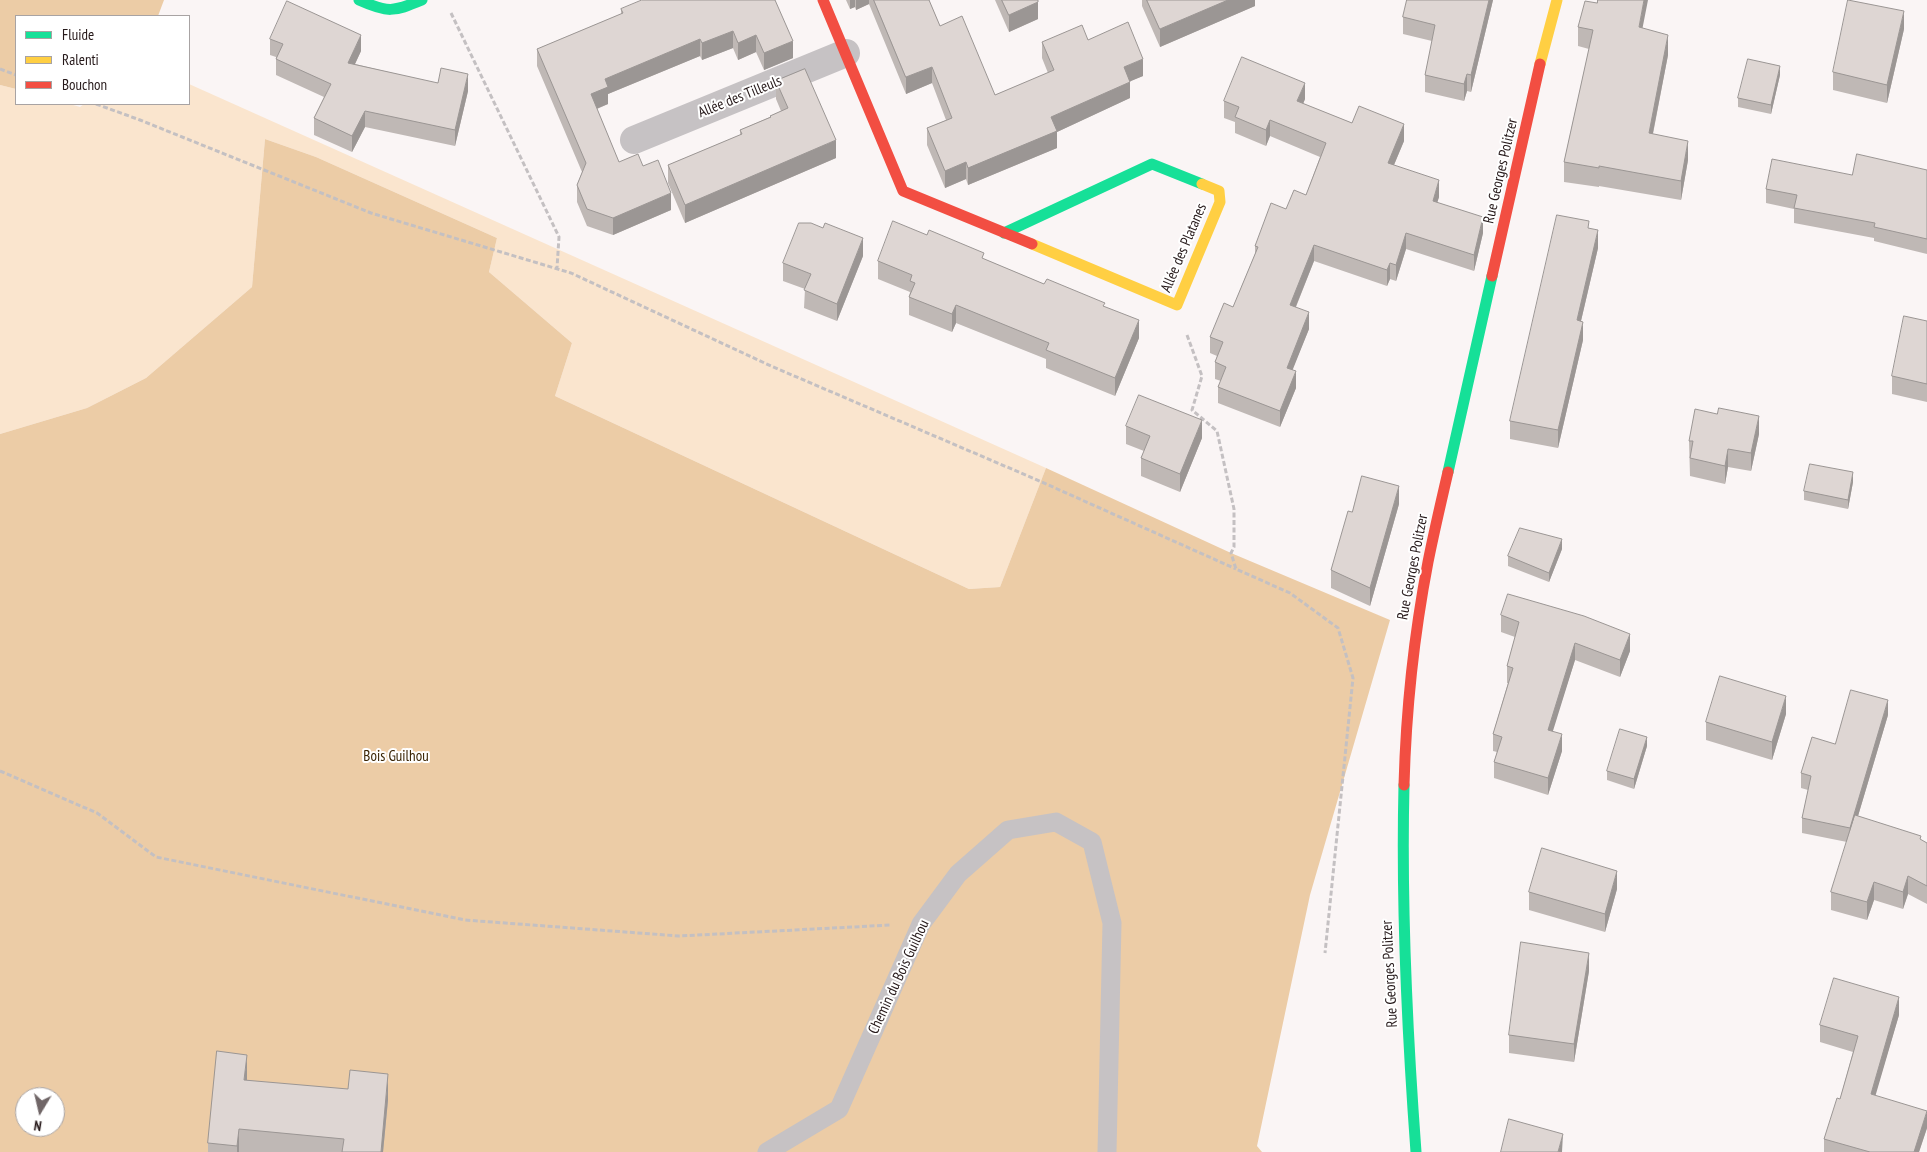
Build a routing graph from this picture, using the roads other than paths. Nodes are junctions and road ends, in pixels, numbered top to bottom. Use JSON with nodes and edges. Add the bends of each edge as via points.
{"nodes":[{"id":1,"x":359,"y":0,"type":"edge"},
{"id":2,"x":422,"y":0,"type":"edge"},
{"id":3,"x":823,"y":0,"type":"edge"},
{"id":4,"x":1557,"y":0,"type":"edge"},
{"id":5,"x":846,"y":53,"type":"junction"},
{"id":6,"x":634,"y":140,"type":"dead end"},
{"id":7,"x":1004,"y":233,"type":"junction"},
{"id":8,"x":767,"y":1152,"type":"edge"},
{"id":9,"x":1107,"y":1152,"type":"edge"},
{"id":10,"x":1416,"y":1152,"type":"edge"}],
"edges":[{"from":1,"to":2,"type":"street","via":[[378,10],[392,12]]},
{"from":3,"to":5,"type":"street","name":"Allée des Platanes"},
{"from":4,"to":10,"type":"street","name":"Rue Georges Politzer","via":[[1542,55],[1417,620],[1402,802],[1401,876]]},
{"from":5,"to":6,"type":"street","name":"Allée des Tilleuls"},
{"from":5,"to":7,"type":"street","name":"Allée des Platanes","via":[[903,191]]},
{"from":7,"to":7,"type":"street","name":"Allée des Platanes","via":[[1176,305],[1220,202],[1219,191],[1152,164]]},
{"from":8,"to":9,"type":"lane","name":"Chemin du Bois Guilhou","via":[[839,1109],[921,924],[958,874],[1008,830],[1056,822],[1092,842],[1112,923]]}]}
